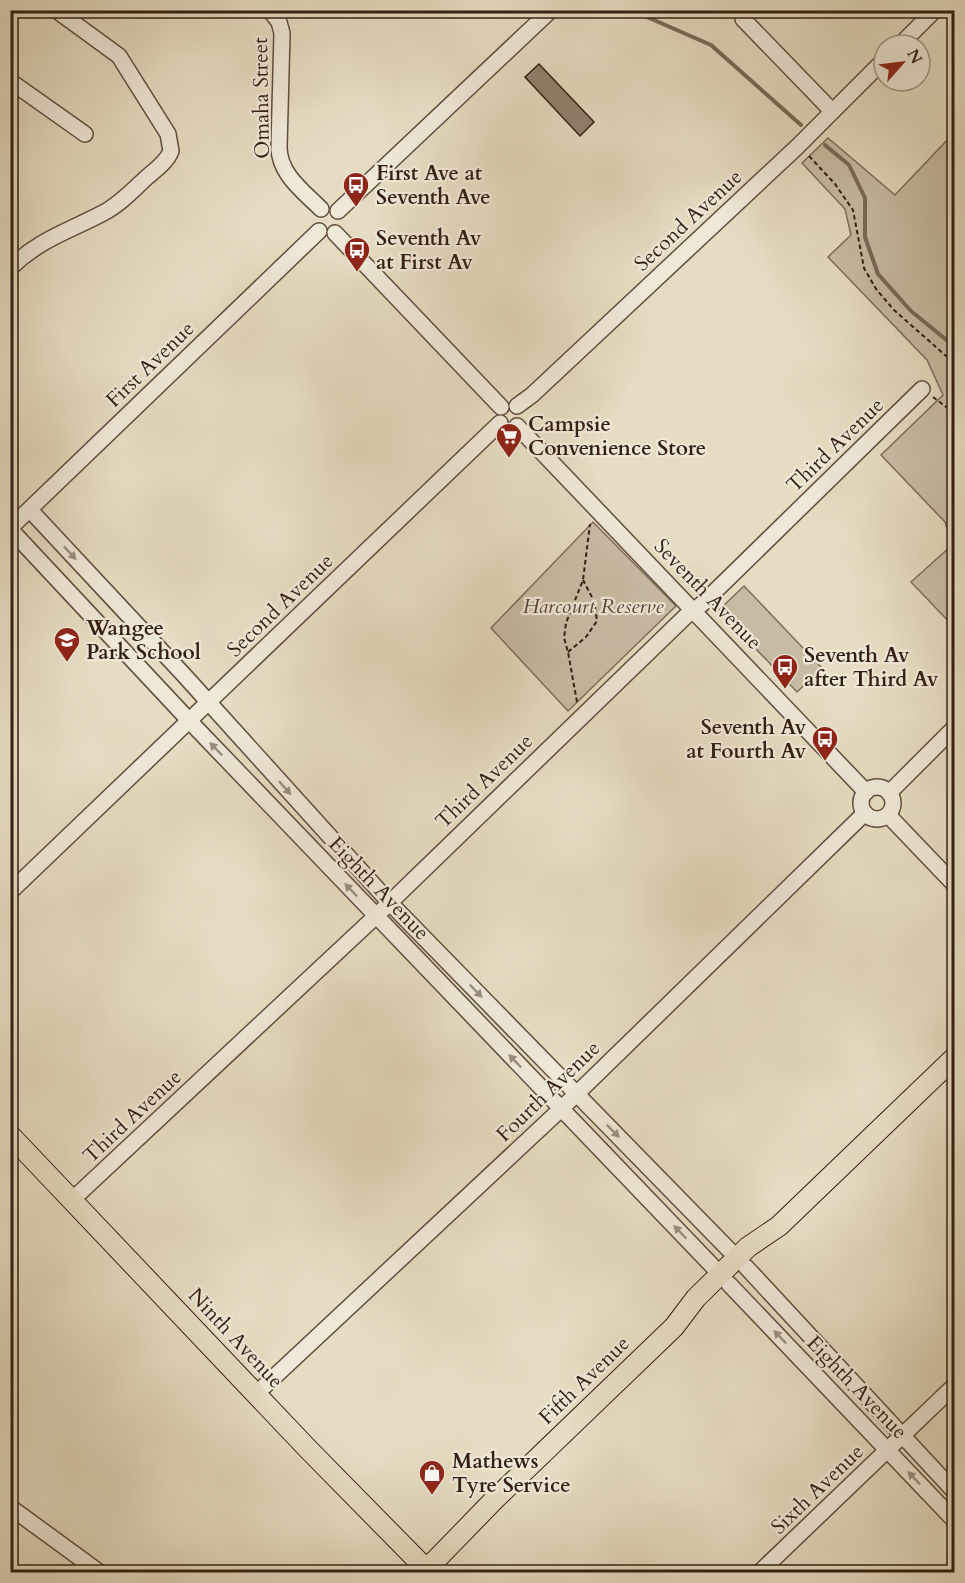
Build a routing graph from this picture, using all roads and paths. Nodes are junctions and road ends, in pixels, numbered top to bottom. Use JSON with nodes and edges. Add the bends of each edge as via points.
{"nodes":[{"id":1,"x":56,"y":10,"type":"edge"},
{"id":2,"x":270,"y":10,"type":"edge"},
{"id":3,"x":551,"y":10,"type":"edge"},
{"id":4,"x":934,"y":10,"type":"edge"},
{"id":5,"x":743,"y":19,"type":"dead end"},
{"id":6,"x":912,"y":33,"type":"edge"},
{"id":7,"x":872,"y":72,"type":"edge"},
{"id":8,"x":10,"y":81,"type":"edge"},
{"id":9,"x":832,"y":111,"type":"junction"},
{"id":10,"x":85,"y":134,"type":"dead end"},
{"id":11,"x":798,"y":145,"type":"junction"},
{"id":12,"x":321,"y":209,"type":"junction"},
{"id":13,"x":338,"y":211,"type":"junction"},
{"id":14,"x":319,"y":231,"type":"junction"},
{"id":15,"x":335,"y":233,"type":"junction"},
{"id":16,"x":10,"y":268,"type":"edge"},
{"id":17,"x":954,"y":363,"type":"edge"},
{"id":18,"x":922,"y":389,"type":"joint"},
{"id":19,"x":517,"y":406,"type":"junction"},
{"id":20,"x":501,"y":407,"type":"junction"},
{"id":21,"x":954,"y":413,"type":"edge"},
{"id":22,"x":500,"y":423,"type":"junction"},
{"id":23,"x":518,"y":426,"type":"junction"},
{"id":24,"x":30,"y":510,"type":"junction"},
{"id":25,"x":590,"y":524,"type":"dead end"},
{"id":26,"x":10,"y":528,"type":"edge"},
{"id":27,"x":583,"y":580,"type":"junction"},
{"id":28,"x":694,"y":610,"type":"junction"},
{"id":29,"x":568,"y":652,"type":"junction"},
{"id":30,"x":209,"y":703,"type":"junction"},
{"id":31,"x":580,"y":717,"type":"junction"},
{"id":32,"x":189,"y":721,"type":"junction"},
{"id":33,"x":954,"y":728,"type":"edge"},
{"id":34,"x":866,"y":792,"type":"junction"},
{"id":35,"x":889,"y":793,"type":"junction"},
{"id":36,"x":864,"y":813,"type":"junction"},
{"id":37,"x":888,"y":815,"type":"junction"},
{"id":38,"x":954,"y":884,"type":"edge"},
{"id":39,"x":10,"y":892,"type":"edge"},
{"id":40,"x":390,"y":903,"type":"junction"},
{"id":41,"x":376,"y":916,"type":"junction"},
{"id":42,"x":453,"y":967,"type":"junction"},
{"id":43,"x":438,"y":980,"type":"junction"},
{"id":44,"x":508,"y":1024,"type":"junction"},
{"id":45,"x":493,"y":1038,"type":"junction"},
{"id":46,"x":954,"y":1058,"type":"edge"},
{"id":47,"x":576,"y":1094,"type":"junction"},
{"id":48,"x":561,"y":1108,"type":"junction"},
{"id":49,"x":10,"y":1135,"type":"edge"},
{"id":50,"x":639,"y":1157,"type":"junction"},
{"id":51,"x":623,"y":1173,"type":"junction"},
{"id":52,"x":668,"y":1187,"type":"junction"},
{"id":53,"x":72,"y":1200,"type":"junction"},
{"id":54,"x":652,"y":1204,"type":"junction"},
{"id":55,"x":741,"y":1263,"type":"junction"},
{"id":56,"x":724,"y":1279,"type":"junction"},
{"id":57,"x":954,"y":1386,"type":"edge"},
{"id":58,"x":256,"y":1394,"type":"junction"},
{"id":59,"x":902,"y":1436,"type":"junction"},
{"id":60,"x":888,"y":1450,"type":"junction"},
{"id":61,"x":954,"y":1491,"type":"edge"},
{"id":62,"x":10,"y":1507,"type":"edge"},
{"id":63,"x":953,"y":1517,"type":"edge"},
{"id":64,"x":427,"y":1571,"type":"edge"},
{"id":65,"x":99,"y":1572,"type":"edge"},
{"id":66,"x":760,"y":1572,"type":"edge"}],
"edges":[{"from":1,"to":16,"type":"street","via":[[119,56],[168,134],[171,151],[165,161],[114,206],[49,238]]},
{"from":2,"to":12,"type":"street","name":"Omaha Street","via":[[282,33],[281,163]]},
{"from":3,"to":13,"type":"street"},
{"from":4,"to":6,"type":"street"},
{"from":5,"to":9,"type":"street"},
{"from":7,"to":9,"type":"street","name":"Second Avenue"},
{"from":8,"to":10,"type":"street"},
{"from":9,"to":11,"type":"street","name":"Second Avenue"},
{"from":11,"to":17,"type":"path","via":[[835,184],[853,210],[864,268],[876,289]]},
{"from":11,"to":19,"type":"street","name":"Second Avenue"},
{"from":12,"to":13,"type":"street","via":[[330,207]]},
{"from":12,"to":14,"type":"street","via":[[314,220]]},
{"from":13,"to":15,"type":"street","via":[[342,223]]},
{"from":14,"to":15,"type":"street","via":[[326,235]]},
{"from":14,"to":24,"type":"street","name":"First Avenue"},
{"from":15,"to":20,"type":"street"},
{"from":18,"to":21,"type":"path"},
{"from":18,"to":28,"type":"street","name":"Third Avenue"},
{"from":19,"to":20,"type":"street"},
{"from":19,"to":23,"type":"street","via":[[522,414]]},
{"from":20,"to":22,"type":"street","via":[[497,416]]},
{"from":22,"to":23,"type":"street","via":[[507,428]]},
{"from":22,"to":30,"type":"street","name":"Second Avenue"},
{"from":23,"to":28,"type":"street","name":"Seventh Avenue"},
{"from":24,"to":26,"type":"street","name":"First Avenue"},
{"from":24,"to":30,"type":"street","name":"Eighth Avenue","one_way":true},
{"from":25,"to":27,"type":"path"},
{"from":26,"to":32,"type":"street","name":"Eighth Avenue"},
{"from":27,"to":29,"type":"path","via":[[566,624]]},
{"from":27,"to":29,"type":"path","via":[[594,601],[597,621]]},
{"from":28,"to":31,"type":"street","name":"Third Avenue"},
{"from":28,"to":34,"type":"street","name":"Seventh Avenue"},
{"from":29,"to":31,"type":"path"},
{"from":30,"to":32,"type":"street","name":"Second Avenue"},
{"from":30,"to":40,"type":"street","name":"Eighth Avenue","one_way":true},
{"from":31,"to":40,"type":"street","name":"Third Avenue"},
{"from":32,"to":39,"type":"street","name":"Second Avenue"},
{"from":41,"to":32,"type":"street","name":"Eighth Avenue","one_way":true},
{"from":33,"to":35,"type":"street"},
{"from":34,"to":35,"type":"street","via":[[880,788]]},
{"from":34,"to":36,"type":"street","via":[[861,800]]},
{"from":35,"to":37,"type":"street","via":[[893,806]]},
{"from":36,"to":37,"type":"street","via":[[873,819]]},
{"from":36,"to":47,"type":"street","name":"Fourth Avenue"},
{"from":37,"to":38,"type":"street"},
{"from":40,"to":41,"type":"street","name":"Third Avenue"},
{"from":40,"to":42,"type":"street","name":"Eighth Avenue"},
{"from":41,"to":43,"type":"street","name":"Eighth Avenue"},
{"from":41,"to":53,"type":"street","name":"Third Avenue"},
{"from":42,"to":43,"type":"street"},
{"from":42,"to":44,"type":"street","name":"Eighth Avenue","one_way":true},
{"from":43,"to":45,"type":"street","name":"Eighth Avenue"},
{"from":44,"to":45,"type":"street"},
{"from":44,"to":47,"type":"street","name":"Eighth Avenue"},
{"from":48,"to":45,"type":"street","name":"Eighth Avenue","one_way":true},
{"from":46,"to":55,"type":"main road","name":"Fifth Avenue","via":[[779,1226],[757,1257]]},
{"from":47,"to":48,"type":"street","name":"Fourth Avenue"},
{"from":47,"to":50,"type":"street","name":"Eighth Avenue","one_way":true},
{"from":48,"to":51,"type":"street","name":"Eighth Avenue"},
{"from":48,"to":58,"type":"street","name":"Fourth Avenue"},
{"from":49,"to":53,"type":"main road","name":"Ninth Avenue"},
{"from":50,"to":51,"type":"street"},
{"from":50,"to":52,"type":"street","name":"Eighth Avenue"},
{"from":51,"to":54,"type":"street","name":"Eighth Avenue"},
{"from":52,"to":54,"type":"street"},
{"from":52,"to":55,"type":"street","name":"Eighth Avenue"},
{"from":53,"to":58,"type":"main road","name":"Ninth Avenue"},
{"from":56,"to":54,"type":"street","name":"Eighth Avenue","one_way":true},
{"from":55,"to":56,"type":"main road","name":"Fifth Avenue"},
{"from":55,"to":59,"type":"street","name":"Eighth Avenue"},
{"from":60,"to":56,"type":"street","name":"Eighth Avenue","one_way":true},
{"from":56,"to":64,"type":"main road","name":"Fifth Avenue","via":[[696,1298],[674,1327],[495,1499]]},
{"from":57,"to":59,"type":"street","name":"Sixth Avenue"},
{"from":58,"to":64,"type":"main road","name":"Ninth Avenue"},
{"from":59,"to":60,"type":"street","name":"Sixth Avenue"},
{"from":59,"to":61,"type":"street","name":"Eighth Avenue"},
{"from":63,"to":60,"type":"street","name":"Eighth Avenue","one_way":true},
{"from":60,"to":66,"type":"street","name":"Sixth Avenue"},
{"from":62,"to":65,"type":"street"}]}
